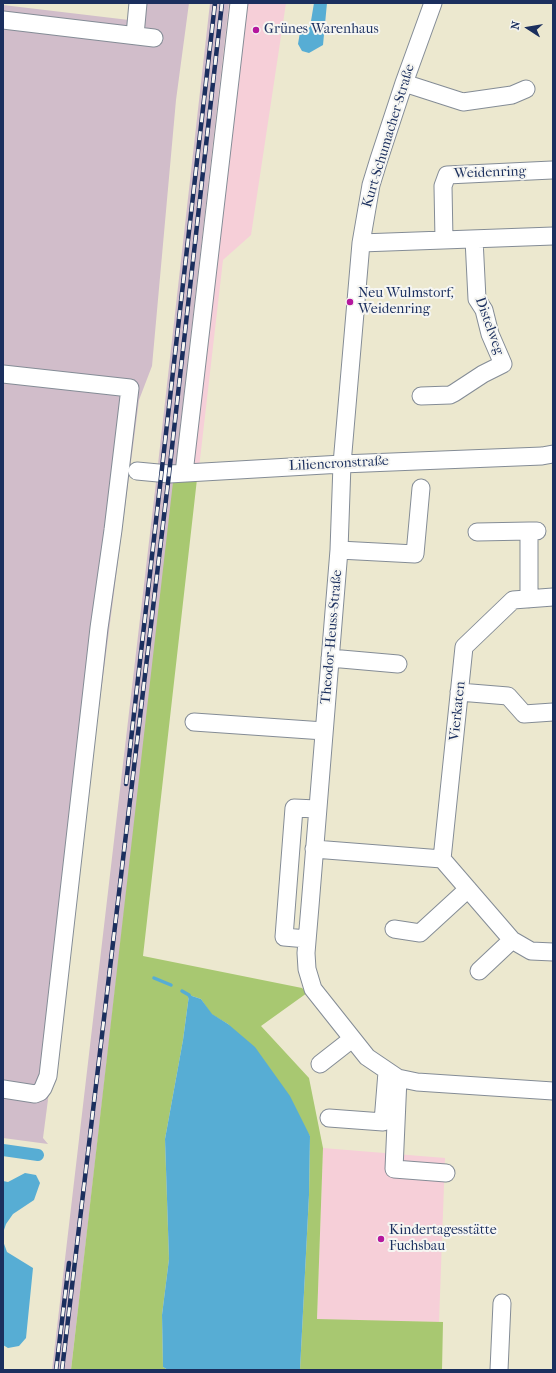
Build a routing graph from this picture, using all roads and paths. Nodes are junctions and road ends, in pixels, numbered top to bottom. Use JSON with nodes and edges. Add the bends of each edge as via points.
{"nodes":[{"id":1,"x":138,"y":3,"type":"edge"},
{"id":2,"x":239,"y":3,"type":"edge"},
{"id":3,"x":433,"y":3,"type":"edge"},
{"id":4,"x":3,"y":20,"type":"edge"},
{"id":5,"x":135,"y":35,"type":"junction"},
{"id":6,"x":154,"y":38,"type":"dead end"},
{"id":7,"x":404,"y":83,"type":"junction"},
{"id":8,"x":526,"y":88,"type":"dead end"},
{"id":9,"x":552,"y":170,"type":"edge"},
{"id":10,"x":553,"y":236,"type":"edge"},
{"id":11,"x":474,"y":239,"type":"junction"},
{"id":12,"x":444,"y":240,"type":"junction"},
{"id":13,"x":361,"y":243,"type":"junction"},
{"id":14,"x":3,"y":374,"type":"edge"},
{"id":15,"x":421,"y":396,"type":"dead end"},
{"id":16,"x":549,"y":456,"type":"edge"},
{"id":17,"x":342,"y":464,"type":"junction"},
{"id":18,"x":137,"y":471,"type":"dead end"},
{"id":19,"x":184,"y":473,"type":"junction"},
{"id":20,"x":421,"y":488,"type":"dead end"},
{"id":21,"x":478,"y":532,"type":"dead end"},
{"id":22,"x":339,"y":550,"type":"junction"},
{"id":23,"x":553,"y":597,"type":"edge"},
{"id":24,"x":529,"y":599,"type":"junction"},
{"id":25,"x":330,"y":658,"type":"junction"},
{"id":26,"x":398,"y":664,"type":"dead end"},
{"id":27,"x":459,"y":692,"type":"junction"},
{"id":28,"x":553,"y":712,"type":"edge"},
{"id":29,"x":194,"y":722,"type":"dead end"},
{"id":30,"x":324,"y":731,"type":"junction"},
{"id":31,"x":317,"y":809,"type":"junction"},
{"id":32,"x":314,"y":850,"type":"junction"},
{"id":33,"x":442,"y":859,"type":"junction"},
{"id":34,"x":468,"y":889,"type":"junction"},
{"id":35,"x":394,"y":929,"type":"dead end"},
{"id":36,"x":307,"y":939,"type":"junction"},
{"id":37,"x":512,"y":940,"type":"junction"},
{"id":38,"x":553,"y":952,"type":"edge"},
{"id":39,"x":479,"y":971,"type":"dead end"},
{"id":40,"x":352,"y":1039,"type":"junction"},
{"id":41,"x":320,"y":1064,"type":"dead end"},
{"id":42,"x":393,"y":1074,"type":"junction"},
{"id":43,"x":3,"y":1089,"type":"edge"},
{"id":44,"x":553,"y":1091,"type":"edge"},
{"id":45,"x":329,"y":1118,"type":"dead end"},
{"id":46,"x":446,"y":1174,"type":"dead end"},
{"id":47,"x":502,"y":1303,"type":"dead end"},
{"id":48,"x":499,"y":1370,"type":"edge"}],
"edges":[{"from":1,"to":5,"type":"street"},
{"from":2,"to":19,"type":"street"},
{"from":3,"to":7,"type":"street","name":"Kurt-Schumacher-Straße"},
{"from":4,"to":5,"type":"street"},
{"from":5,"to":6,"type":"street"},
{"from":7,"to":8,"type":"street","via":[[463,102],[512,95]]},
{"from":7,"to":13,"type":"street","name":"Kurt-Schumacher-Straße","via":[[372,185]]},
{"from":9,"to":12,"type":"street","name":"Weidenring","via":[[447,175],[443,186]]},
{"from":10,"to":11,"type":"street"},
{"from":11,"to":12,"type":"street"},
{"from":11,"to":15,"type":"street","name":"Distelweg","via":[[477,299],[484,310],[490,334],[503,364],[450,395]]},
{"from":12,"to":13,"type":"street"},
{"from":13,"to":17,"type":"street","name":"Kurt-Schumacher-Straße"},
{"from":14,"to":43,"type":"street","via":[[130,388],[99,628],[48,1076],[44,1088],[35,1094]]},
{"from":16,"to":17,"type":"street","name":"Liliencronstraße"},
{"from":17,"to":19,"type":"street","name":"Liliencronstraße"},
{"from":17,"to":22,"type":"street","name":"Theodor-Heuss-Straße"},
{"from":18,"to":19,"type":"street","name":"Liliencronstraße"},
{"from":20,"to":22,"type":"street","via":[[415,554]]},
{"from":21,"to":24,"type":"street","via":[[533,531]]},
{"from":22,"to":25,"type":"street","name":"Theodor-Heuss-Straße"},
{"from":23,"to":24,"type":"street","name":"Vierkaten"},
{"from":24,"to":27,"type":"street","name":"Vierkaten","via":[[513,600],[464,647]]},
{"from":25,"to":26,"type":"street"},
{"from":25,"to":30,"type":"street","name":"Theodor-Heuss-Straße"},
{"from":27,"to":28,"type":"street","via":[[508,696],[524,714]]},
{"from":27,"to":33,"type":"street","name":"Vierkaten"},
{"from":29,"to":30,"type":"street"},
{"from":30,"to":31,"type":"street","name":"Theodor-Heuss-Straße"},
{"from":31,"to":32,"type":"street","name":"Theodor-Heuss-Straße"},
{"from":31,"to":36,"type":"street","via":[[294,808],[284,937]]},
{"from":32,"to":33,"type":"street"},
{"from":32,"to":36,"type":"street","name":"Theodor-Heuss-Straße"},
{"from":33,"to":34,"type":"street"},
{"from":34,"to":35,"type":"street","via":[[420,933]]},
{"from":34,"to":37,"type":"street"},
{"from":36,"to":40,"type":"street","name":"Theodor-Heuss-Straße","via":[[307,969],[313,989]]},
{"from":37,"to":38,"type":"street","via":[[531,951]]},
{"from":37,"to":39,"type":"street"},
{"from":40,"to":41,"type":"street"},
{"from":40,"to":42,"type":"street","name":"Theodor-Heuss-Straße","via":[[367,1057]]},
{"from":42,"to":44,"type":"street","name":"Theodor-Heuss-Straße","via":[[417,1082]]},
{"from":42,"to":45,"type":"street","via":[[383,1122]]},
{"from":42,"to":46,"type":"street","via":[[394,1169]]},
{"from":47,"to":48,"type":"street"}]}
